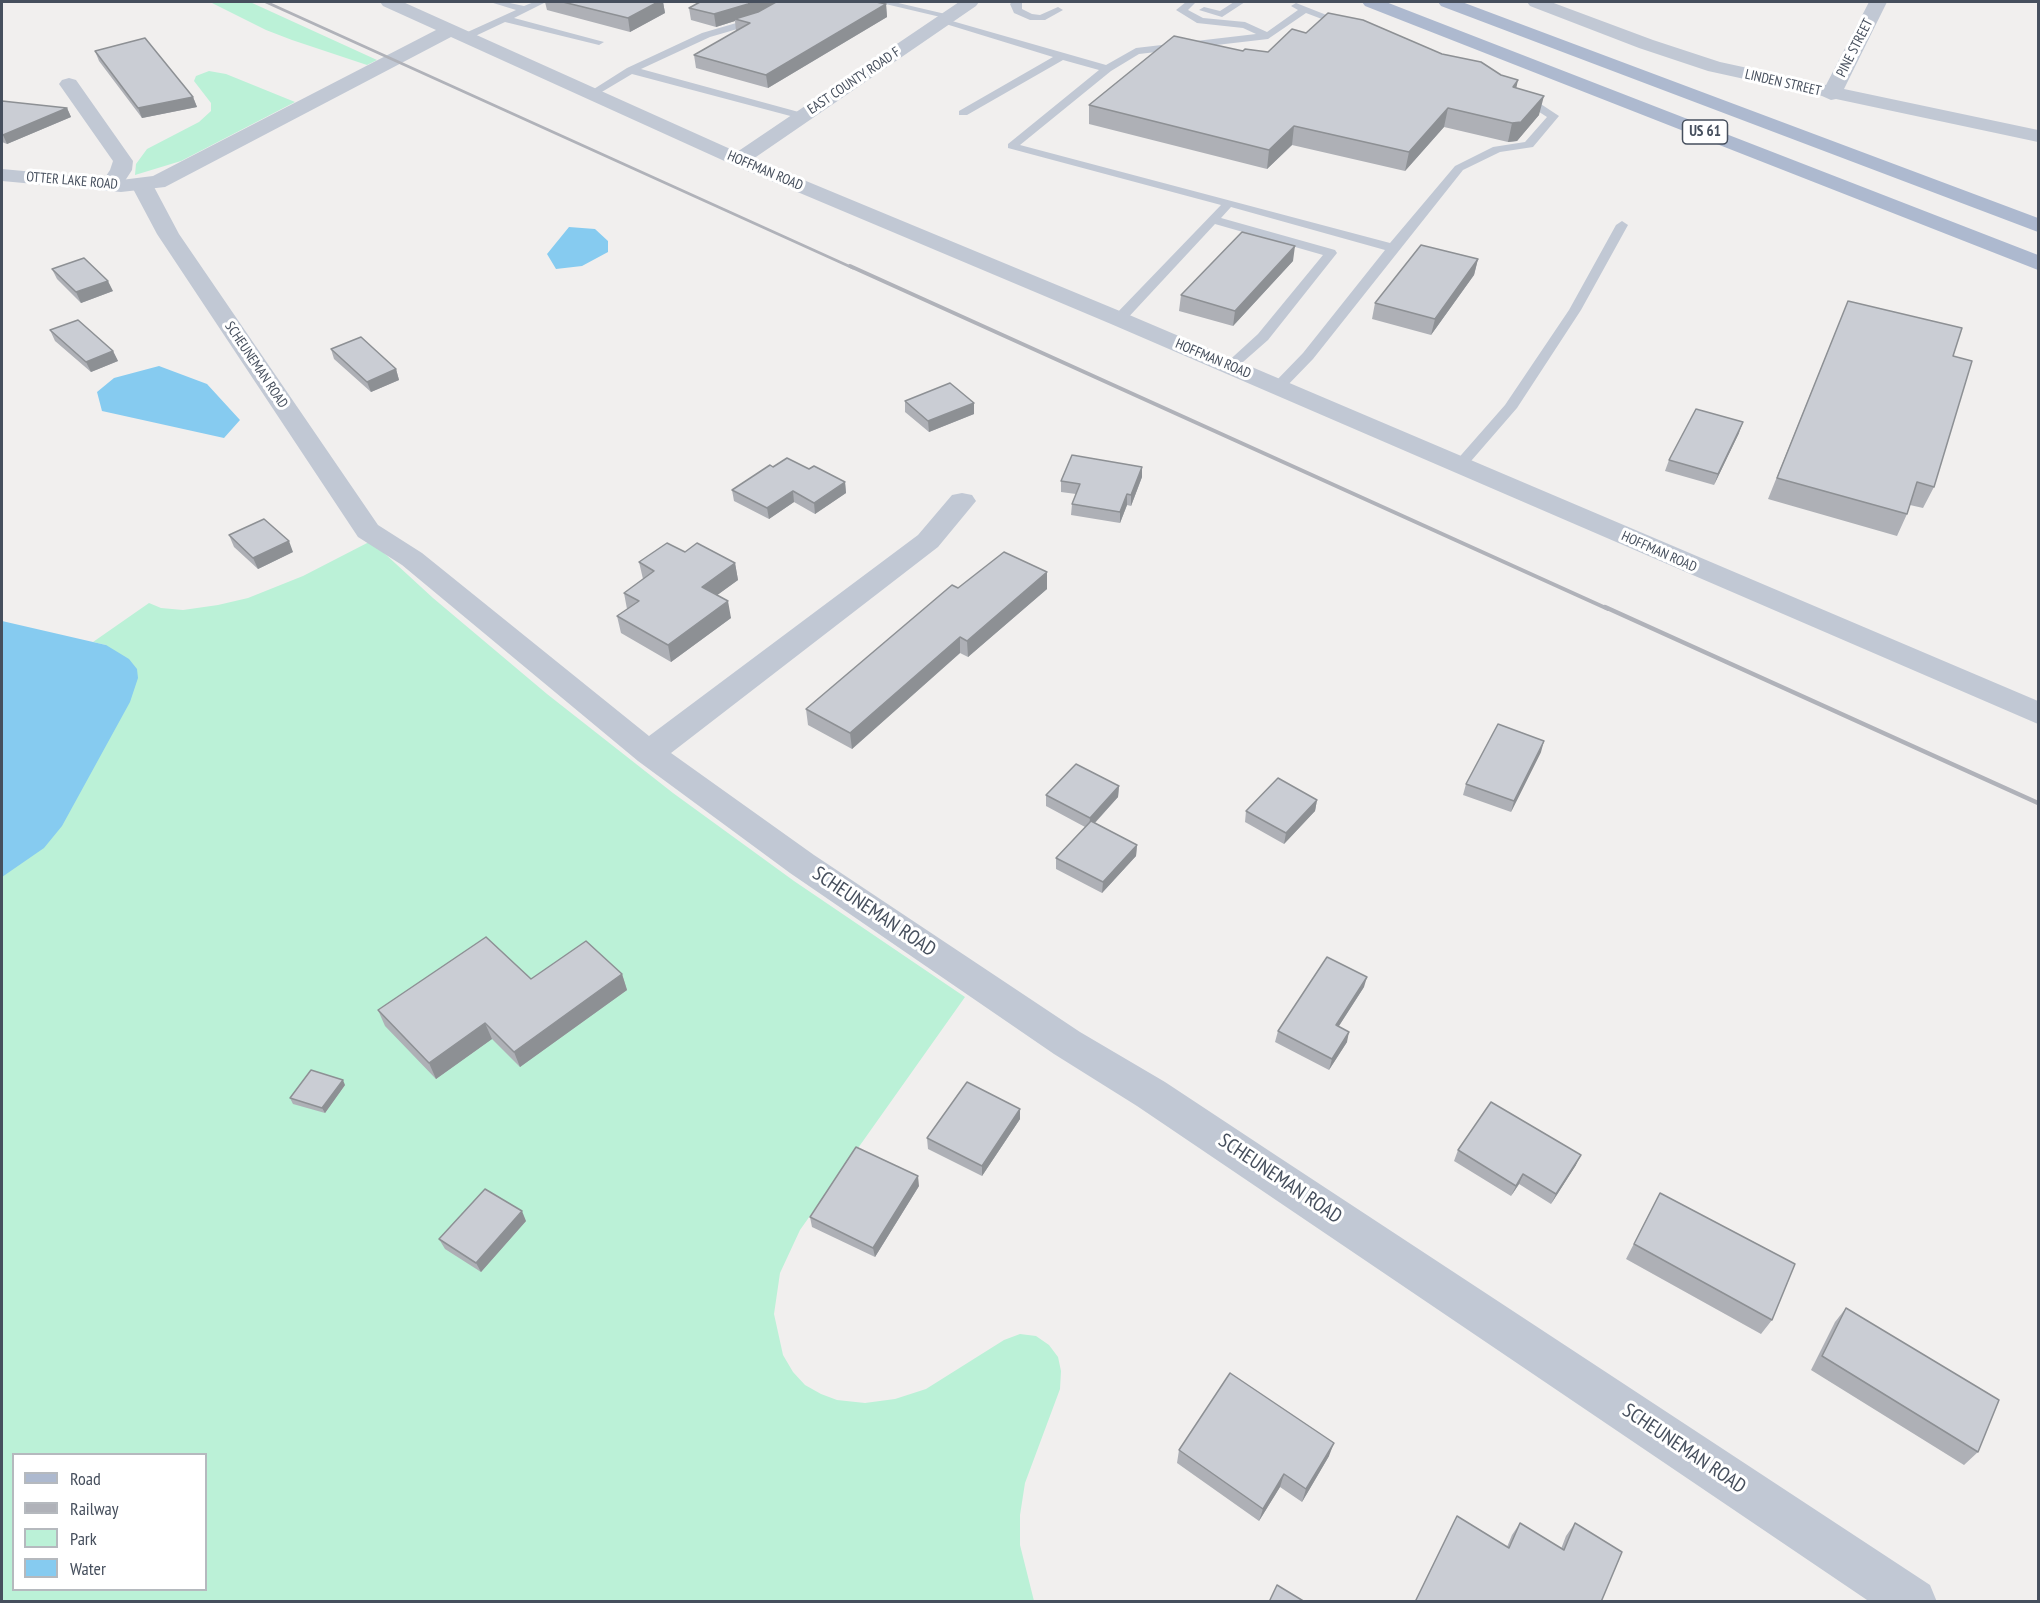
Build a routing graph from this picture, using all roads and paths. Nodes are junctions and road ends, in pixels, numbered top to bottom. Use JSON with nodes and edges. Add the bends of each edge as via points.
{"nodes":[{"id":1,"x":389,"y":2,"type":"edge"},
{"id":2,"x":495,"y":2,"type":"edge"},
{"id":3,"x":541,"y":2,"type":"edge"},
{"id":4,"x":790,"y":2,"type":"edge"},
{"id":5,"x":882,"y":2,"type":"edge"},
{"id":6,"x":970,"y":2,"type":"edge"},
{"id":7,"x":1017,"y":2,"type":"edge"},
{"id":8,"x":1191,"y":2,"type":"edge"},
{"id":9,"x":1202,"y":2,"type":"edge"},
{"id":10,"x":1240,"y":2,"type":"edge"},
{"id":11,"x":1284,"y":2,"type":"edge"},
{"id":12,"x":1371,"y":2,"type":"edge"},
{"id":13,"x":1447,"y":2,"type":"edge"},
{"id":14,"x":1536,"y":2,"type":"edge"},
{"id":15,"x":1878,"y":2,"type":"edge"},
{"id":16,"x":1304,"y":6,"type":"edge"},
{"id":17,"x":524,"y":9,"type":"junction"},
{"id":18,"x":1058,"y":10,"type":"dead end"},
{"id":19,"x":504,"y":19,"type":"junction"},
{"id":20,"x":945,"y":19,"type":"junction"},
{"id":21,"x":1358,"y":28,"type":"edge"},
{"id":22,"x":458,"y":34,"type":"junction"},
{"id":23,"x":1268,"y":36,"type":"junction"},
{"id":24,"x":599,"y":42,"type":"dead end"},
{"id":25,"x":1062,"y":56,"type":"junction"},
{"id":26,"x":1107,"y":69,"type":"junction"},
{"id":27,"x":631,"y":70,"type":"junction"},
{"id":28,"x":69,"y":84,"type":"dead end"},
{"id":29,"x":1510,"y":89,"type":"edge"},
{"id":30,"x":591,"y":94,"type":"junction"},
{"id":31,"x":1831,"y":94,"type":"junction"},
{"id":32,"x":963,"y":113,"type":"dead end"},
{"id":33,"x":802,"y":116,"type":"junction"},
{"id":34,"x":2038,"y":136,"type":"edge"},
{"id":35,"x":738,"y":160,"type":"junction"},
{"id":36,"x":2,"y":175,"type":"edge"},
{"id":37,"x":126,"y":185,"type":"junction"},
{"id":38,"x":1229,"y":203,"type":"junction"},
{"id":39,"x":1213,"y":220,"type":"junction"},
{"id":40,"x":1622,"y":225,"type":"dead end"},
{"id":41,"x":2038,"y":225,"type":"edge"},
{"id":42,"x":1393,"y":248,"type":"junction"},
{"id":43,"x":2038,"y":263,"type":"edge"},
{"id":44,"x":1119,"y":319,"type":"junction"},
{"id":45,"x":1230,"y":366,"type":"junction"},
{"id":46,"x":1278,"y":387,"type":"junction"},
{"id":47,"x":1460,"y":465,"type":"junction"},
{"id":48,"x":962,"y":501,"type":"dead end"},
{"id":49,"x":2038,"y":713,"type":"edge"},
{"id":50,"x":649,"y":753,"type":"junction"},
{"id":51,"x":1913,"y":1602,"type":"edge"}],
"edges":[{"from":1,"to":22,"type":"street","name":"HOFFMAN ROAD"},
{"from":2,"to":17,"type":"lane"},
{"from":3,"to":17,"type":"lane"},
{"from":4,"to":27,"type":"lane","via":[[754,21],[706,35]]},
{"from":5,"to":20,"type":"lane"},
{"from":6,"to":20,"type":"street","name":"EAST COUNTY ROAD F"},
{"from":7,"to":18,"type":"lane","via":[[1018,11],[1030,17],[1041,18]]},
{"from":8,"to":23,"type":"lane","via":[[1181,10],[1201,21],[1245,25]]},
{"from":9,"to":10,"type":"lane","via":[[1193,8],[1222,14]]},
{"from":11,"to":16,"type":"lane"},
{"from":12,"to":43,"type":"main road","number":"US 61"},
{"from":13,"to":41,"type":"main road","number":"US 61"},
{"from":14,"to":31,"type":"street","name":"LINDEN STREET","via":[[1715,67]]},
{"from":15,"to":31,"type":"street","name":"PINE STREET"},
{"from":16,"to":21,"type":"lane"},
{"from":16,"to":23,"type":"lane"},
{"from":17,"to":19,"type":"lane"},
{"from":19,"to":22,"type":"lane"},
{"from":19,"to":24,"type":"lane"},
{"from":20,"to":25,"type":"lane"},
{"from":20,"to":33,"type":"street","name":"EAST COUNTY ROAD F"},
{"from":22,"to":30,"type":"street","name":"HOFFMAN ROAD"},
{"from":22,"to":37,"type":"street","via":[[178,173]]},
{"from":23,"to":26,"type":"lane","via":[[1136,51]]},
{"from":25,"to":26,"type":"lane"},
{"from":25,"to":32,"type":"lane"},
{"from":26,"to":38,"type":"lane","via":[[1012,146]]},
{"from":27,"to":30,"type":"lane"},
{"from":27,"to":33,"type":"lane"},
{"from":28,"to":37,"type":"street","via":[[123,161],[121,170]]},
{"from":29,"to":42,"type":"lane","via":[[1554,116],[1529,145],[1497,149],[1459,168]]},
{"from":30,"to":35,"type":"street","name":"HOFFMAN ROAD"},
{"from":31,"to":34,"type":"street","name":"LINDEN STREET"},
{"from":33,"to":35,"type":"street","name":"EAST COUNTY ROAD F"},
{"from":35,"to":44,"type":"street","name":"HOFFMAN ROAD"},
{"from":36,"to":37,"type":"street","name":"OTTER LAKE ROAD"},
{"from":37,"to":50,"type":"street","name":"SCHEUNEMAN ROAD","via":[[168,234],[368,531],[412,559]]},
{"from":38,"to":39,"type":"lane"},
{"from":38,"to":42,"type":"lane"},
{"from":39,"to":44,"type":"lane"},
{"from":39,"to":45,"type":"lane","via":[[1331,252],[1263,337]]},
{"from":40,"to":47,"type":"lane","via":[[1575,310],[1510,408]]},
{"from":42,"to":46,"type":"lane","via":[[1308,356]]},
{"from":44,"to":45,"type":"street","name":"HOFFMAN ROAD"},
{"from":45,"to":46,"type":"street","name":"HOFFMAN ROAD"},
{"from":46,"to":47,"type":"street","name":"HOFFMAN ROAD"},
{"from":47,"to":49,"type":"street","name":"HOFFMAN ROAD"},
{"from":48,"to":50,"type":"street","via":[[928,541]]},
{"from":50,"to":51,"type":"street","name":"SCHEUNEMAN ROAD","via":[[802,864],[1020,1012],[1263,1168]]}]}
